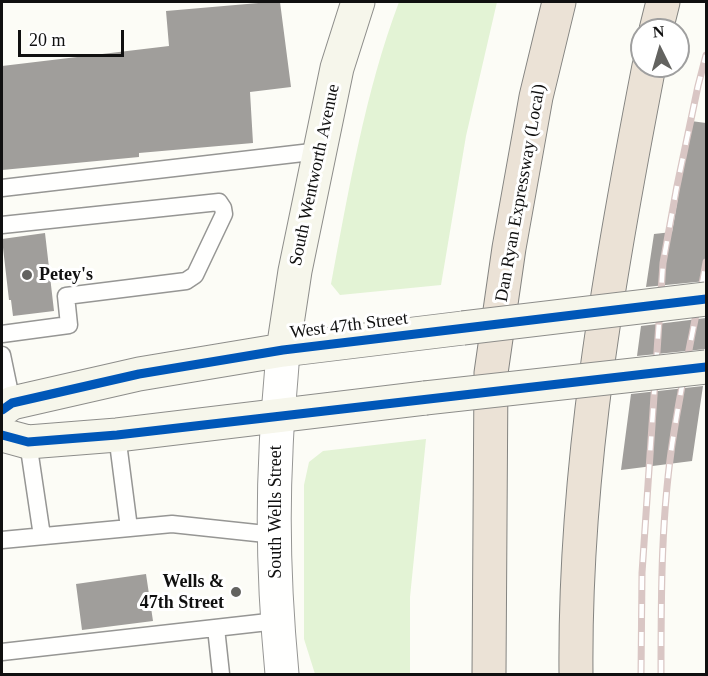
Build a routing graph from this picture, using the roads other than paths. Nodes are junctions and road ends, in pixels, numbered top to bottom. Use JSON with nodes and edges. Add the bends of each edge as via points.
{"nodes":[{"id":1,"x":358,"y":2,"type":"edge"},
{"id":2,"x":559,"y":2,"type":"edge"},
{"id":3,"x":663,"y":2,"type":"edge"},
{"id":4,"x":659,"y":18,"type":"edge"},
{"id":5,"x":647,"y":78,"type":"edge"},
{"id":6,"x":320,"y":151,"type":"junction"},
{"id":7,"x":2,"y":188,"type":"edge"},
{"id":8,"x":2,"y":225,"type":"edge"},
{"id":9,"x":706,"y":299,"type":"edge"},
{"id":10,"x":2,"y":334,"type":"edge"},
{"id":11,"x":283,"y":350,"type":"junction"},
{"id":12,"x":2,"y":355,"type":"edge"},
{"id":13,"x":706,"y":367,"type":"edge"},
{"id":14,"x":7,"y":407,"type":"edge"},
{"id":15,"x":278,"y":415,"type":"junction"},
{"id":16,"x":117,"y":435,"type":"junction"},
{"id":17,"x":15,"y":438,"type":"edge"},
{"id":18,"x":129,"y":528,"type":"junction"},
{"id":19,"x":274,"y":535,"type":"junction"},
{"id":20,"x":42,"y":536,"type":"junction"},
{"id":21,"x":2,"y":540,"type":"edge"},
{"id":22,"x":277,"y":621,"type":"junction"},
{"id":23,"x":216,"y":628,"type":"junction"},
{"id":24,"x":2,"y":652,"type":"edge"},
{"id":25,"x":221,"y":675,"type":"edge"},
{"id":26,"x":282,"y":675,"type":"edge"},
{"id":27,"x":489,"y":675,"type":"edge"},
{"id":28,"x":576,"y":675,"type":"edge"}],
"edges":[{"from":1,"to":6,"type":"main road","name":"South Wentworth Avenue","via":[[337,68]]},
{"from":2,"to":27,"type":"highway","name":"Dan Ryan Expressway (Local)","via":[[508,248],[491,374]]},
{"from":3,"to":4,"type":"highway"},
{"from":5,"to":28,"type":"highway","via":[[615,239],[585,462],[575,627]]},
{"from":6,"to":7,"type":"lane"},
{"from":6,"to":11,"type":"main road","name":"South Wentworth Avenue"},
{"from":8,"to":10,"type":"lane","via":[[219,202],[224,214],[195,275],[186,281],[66,296],[69,325]]},
{"from":9,"to":11,"type":"main road","name":"West 47th Street","bridge":true},
{"from":11,"to":14,"type":"main road","name":"West 47th Street","via":[[139,374]]},
{"from":11,"to":15,"type":"street","name":"South Wells Street"},
{"from":12,"to":14,"type":"lane"},
{"from":13,"to":15,"type":"main road","bridge":true},
{"from":15,"to":16,"type":"main road"},
{"from":15,"to":19,"type":"street","name":"South Wells Street"},
{"from":16,"to":17,"type":"main road"},
{"from":16,"to":18,"type":"lane"},
{"from":17,"to":20,"type":"lane"},
{"from":18,"to":19,"type":"lane","via":[[172,524]]},
{"from":18,"to":20,"type":"lane"},
{"from":19,"to":22,"type":"street","name":"South Wells Street"},
{"from":20,"to":21,"type":"lane"},
{"from":22,"to":23,"type":"lane"},
{"from":22,"to":26,"type":"street","name":"South Wells Street"},
{"from":23,"to":24,"type":"lane"},
{"from":23,"to":25,"type":"lane"}]}
